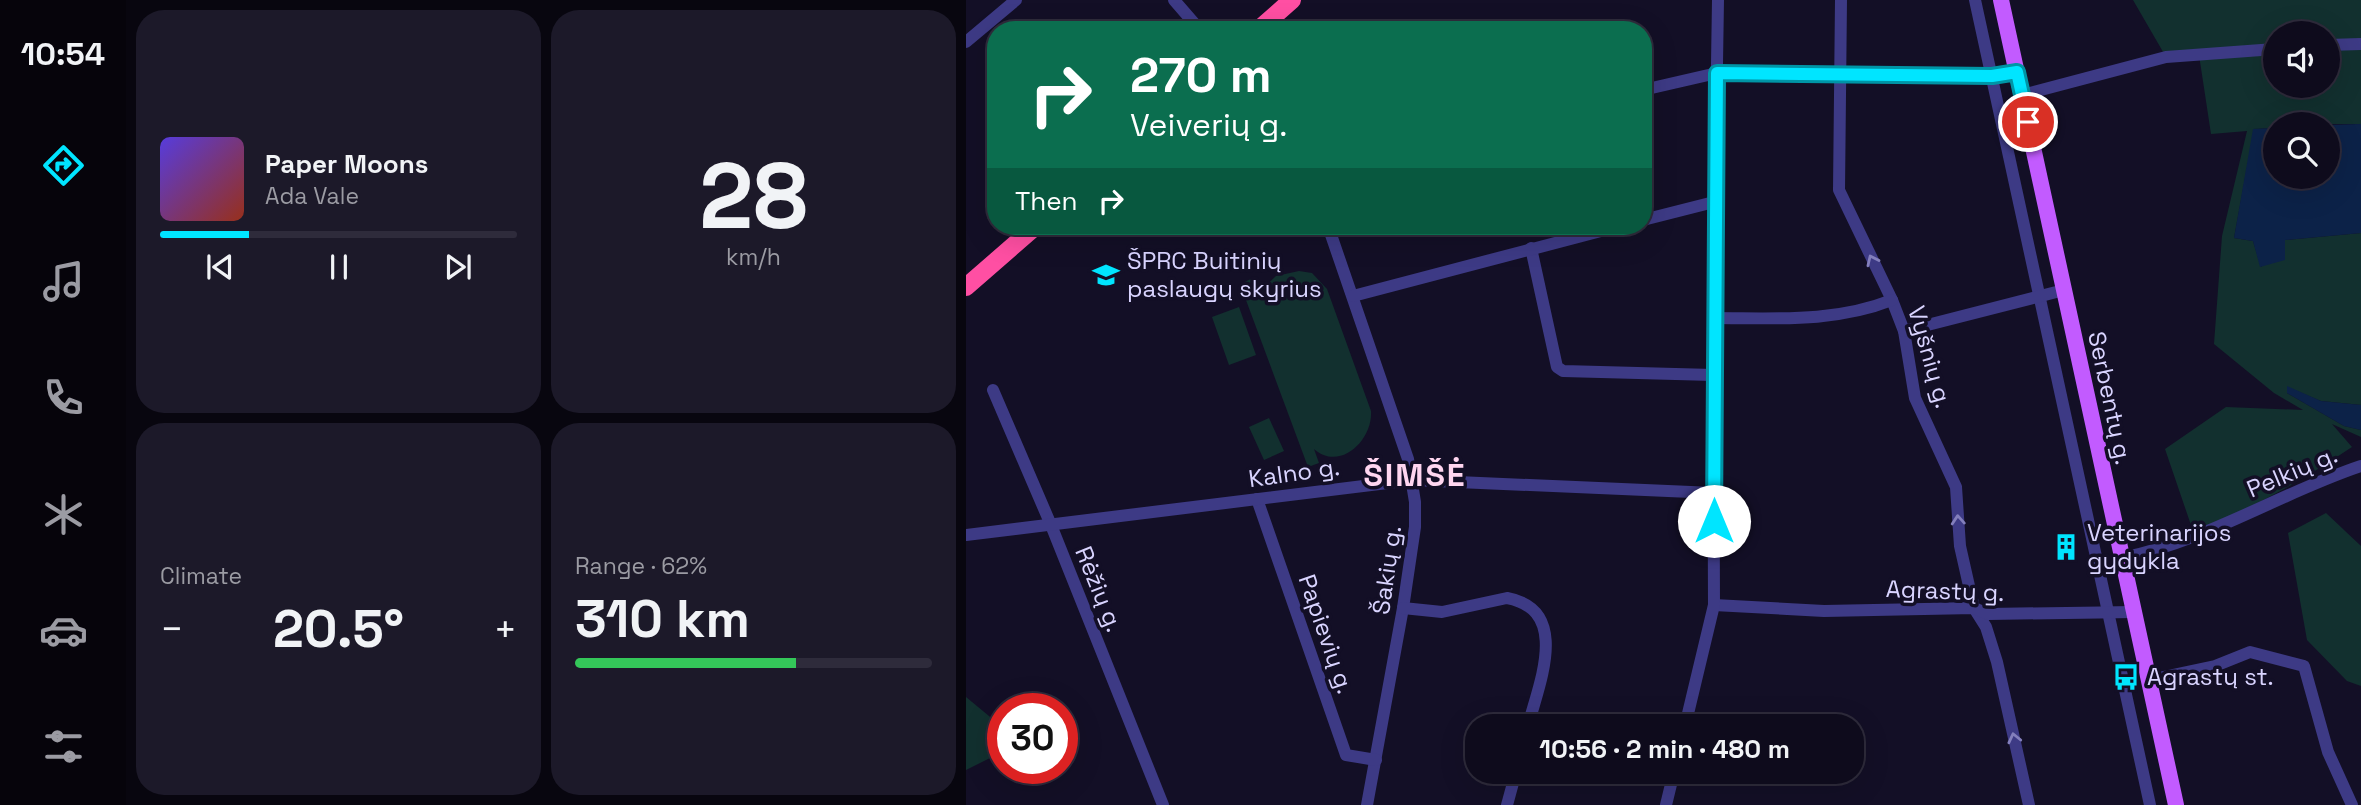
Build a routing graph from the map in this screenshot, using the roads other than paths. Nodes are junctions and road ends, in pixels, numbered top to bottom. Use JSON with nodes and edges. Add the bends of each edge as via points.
{"nodes":[{"id":1,"x":1016,"y":0,"type":"edge"},
{"id":2,"x":1174,"y":0,"type":"edge"},
{"id":3,"x":1292,"y":0,"type":"edge"},
{"id":4,"x":1718,"y":0,"type":"edge"},
{"id":5,"x":1841,"y":0,"type":"edge"},
{"id":6,"x":1975,"y":0,"type":"edge"},
{"id":7,"x":2001,"y":0,"type":"edge"},
{"id":8,"x":991,"y":21,"type":"edge"},
{"id":9,"x":1192,"y":21,"type":"edge"},
{"id":10,"x":1268,"y":21,"type":"edge"},
{"id":11,"x":987,"y":24,"type":"edge"},
{"id":12,"x":966,"y":42,"type":"edge"},
{"id":13,"x":2361,"y":44,"type":"edge"},
{"id":14,"x":2340,"y":45,"type":"edge"},
{"id":15,"x":2263,"y":50,"type":"edge"},
{"id":16,"x":2017,"y":72,"type":"junction"},
{"id":17,"x":1717,"y":73,"type":"junction"},
{"id":18,"x":1840,"y":75,"type":"junction"},
{"id":19,"x":1992,"y":76,"type":"junction"},
{"id":20,"x":1652,"y":88,"type":"edge"},
{"id":21,"x":2022,"y":95,"type":"junction"},
{"id":22,"x":1714,"y":202,"type":"junction"},
{"id":23,"x":1652,"y":218,"type":"edge"},
{"id":24,"x":1026,"y":235,"type":"edge"},
{"id":25,"x":1331,"y":235,"type":"edge"},
{"id":26,"x":1584,"y":235,"type":"edge"},
{"id":27,"x":1531,"y":248,"type":"junction"},
{"id":28,"x":966,"y":287,"type":"edge"},
{"id":29,"x":2064,"y":290,"type":"junction"},
{"id":30,"x":2039,"y":295,"type":"junction"},
{"id":31,"x":1353,"y":296,"type":"junction"},
{"id":32,"x":1892,"y":300,"type":"junction"},
{"id":33,"x":1713,"y":318,"type":"junction"},
{"id":34,"x":1904,"y":331,"type":"junction"},
{"id":35,"x":1713,"y":375,"type":"junction"},
{"id":36,"x":993,"y":390,"type":"dead end"},
{"id":37,"x":2361,"y":466,"type":"edge"},
{"id":38,"x":1412,"y":480,"type":"junction"},
{"id":39,"x":1714,"y":493,"type":"junction"},
{"id":40,"x":1257,"y":499,"type":"junction"},
{"id":41,"x":1051,"y":525,"type":"junction"},
{"id":42,"x":966,"y":535,"type":"edge"},
{"id":43,"x":2122,"y":558,"type":"junction"},
{"id":44,"x":1714,"y":605,"type":"junction"},
{"id":45,"x":1403,"y":608,"type":"junction"},
{"id":46,"x":1974,"y":608,"type":"junction"},
{"id":47,"x":2134,"y":612,"type":"junction"},
{"id":48,"x":2109,"y":614,"type":"junction"},
{"id":49,"x":2149,"y":680,"type":"junction"},
{"id":50,"x":1531,"y":714,"type":"edge"},
{"id":51,"x":1688,"y":714,"type":"edge"},
{"id":52,"x":1376,"y":760,"type":"junction"},
{"id":53,"x":1513,"y":784,"type":"edge"},
{"id":54,"x":1671,"y":784,"type":"edge"},
{"id":55,"x":1163,"y":805,"type":"edge"},
{"id":56,"x":1367,"y":805,"type":"edge"},
{"id":57,"x":1507,"y":805,"type":"edge"},
{"id":58,"x":1666,"y":805,"type":"edge"},
{"id":59,"x":2029,"y":805,"type":"edge"},
{"id":60,"x":2150,"y":805,"type":"edge"},
{"id":61,"x":2176,"y":805,"type":"edge"},
{"id":62,"x":2352,"y":805,"type":"edge"}],
"edges":[{"from":1,"to":8,"type":"street"},
{"from":2,"to":9,"type":"street"},
{"from":3,"to":10,"type":"highway"},
{"from":4,"to":17,"type":"street"},
{"from":5,"to":18,"type":"street","name":"Vyšnių g."},
{"from":6,"to":19,"type":"street"},
{"from":7,"to":16,"type":"main road","name":"Serbentų g."},
{"from":11,"to":12,"type":"street"},
{"from":13,"to":14,"type":"street"},
{"from":15,"to":21,"type":"street","via":[[2166,57]]},
{"from":16,"to":19,"type":"street"},
{"from":16,"to":21,"type":"main road","name":"Serbentų g."},
{"from":17,"to":18,"type":"street"},
{"from":17,"to":20,"type":"street"},
{"from":17,"to":22,"type":"street"},
{"from":18,"to":19,"type":"street"},
{"from":32,"to":18,"type":"street","name":"Vyšnių g.","one_way":true,"via":[[1839,190]]},
{"from":19,"to":30,"type":"street"},
{"from":21,"to":29,"type":"main road","name":"Serbentų g."},
{"from":22,"to":23,"type":"street"},
{"from":22,"to":33,"type":"street"},
{"from":24,"to":28,"type":"highway"},
{"from":25,"to":31,"type":"street","name":"Šakių g."},
{"from":26,"to":27,"type":"street"},
{"from":27,"to":31,"type":"street"},
{"from":27,"to":35,"type":"street","via":[[1557,367],[1563,371]]},
{"from":29,"to":30,"type":"street"},
{"from":29,"to":43,"type":"main road","name":"Serbentų g."},
{"from":30,"to":34,"type":"street"},
{"from":30,"to":48,"type":"street"},
{"from":31,"to":38,"type":"street","name":"Šakių g."},
{"from":32,"to":33,"type":"street","via":[[1826,318]]},
{"from":32,"to":34,"type":"street","name":"Vyšnių g."},
{"from":33,"to":35,"type":"street"},
{"from":46,"to":34,"type":"street","name":"Vyšnių g.","one_way":true,"via":[[1960,546],[1956,487],[1915,398]]},
{"from":35,"to":39,"type":"street"},
{"from":36,"to":41,"type":"street","name":"Rėžių g."},
{"from":37,"to":43,"type":"street","name":"Pelkių g.","via":[[2311,483],[2229,524]]},
{"from":38,"to":39,"type":"street","name":"Kalno g."},
{"from":38,"to":40,"type":"street","name":"Kalno g."},
{"from":38,"to":45,"type":"street","name":"Šakių g.","via":[[1415,527]]},
{"from":39,"to":44,"type":"street"},
{"from":40,"to":41,"type":"street","name":"Kalno g."},
{"from":40,"to":52,"type":"street","name":"Papievių g.","via":[[1346,755]]},
{"from":41,"to":42,"type":"street","name":"Kalno g."},
{"from":41,"to":55,"type":"street","name":"Rėžių g."},
{"from":43,"to":47,"type":"main road","name":"Serbentų g."},
{"from":44,"to":46,"type":"street","name":"Agrastų g.","via":[[1824,611]]},
{"from":44,"to":51,"type":"street"},
{"from":45,"to":50,"type":"street","via":[[1442,612],[1507,598],[1532,610],[1548,646]]},
{"from":45,"to":52,"type":"street","name":"Šakių g."},
{"from":46,"to":48,"type":"street","name":"Agrastų g.","via":[[1988,614]]},
{"from":59,"to":46,"type":"street","name":"Vyšnių g.","one_way":true,"via":[[1997,662],[1986,627]]},
{"from":47,"to":48,"type":"street","name":"Agrastų g."},
{"from":47,"to":49,"type":"main road","name":"Serbentų g."},
{"from":48,"to":60,"type":"street"},
{"from":49,"to":61,"type":"main road","name":"Serbentų g."},
{"from":49,"to":62,"type":"street","via":[[2215,666],[2250,652],[2304,666],[2328,752]]},
{"from":52,"to":56,"type":"street","name":"Šakių g."},
{"from":53,"to":57,"type":"street"},
{"from":54,"to":58,"type":"street"}]}
